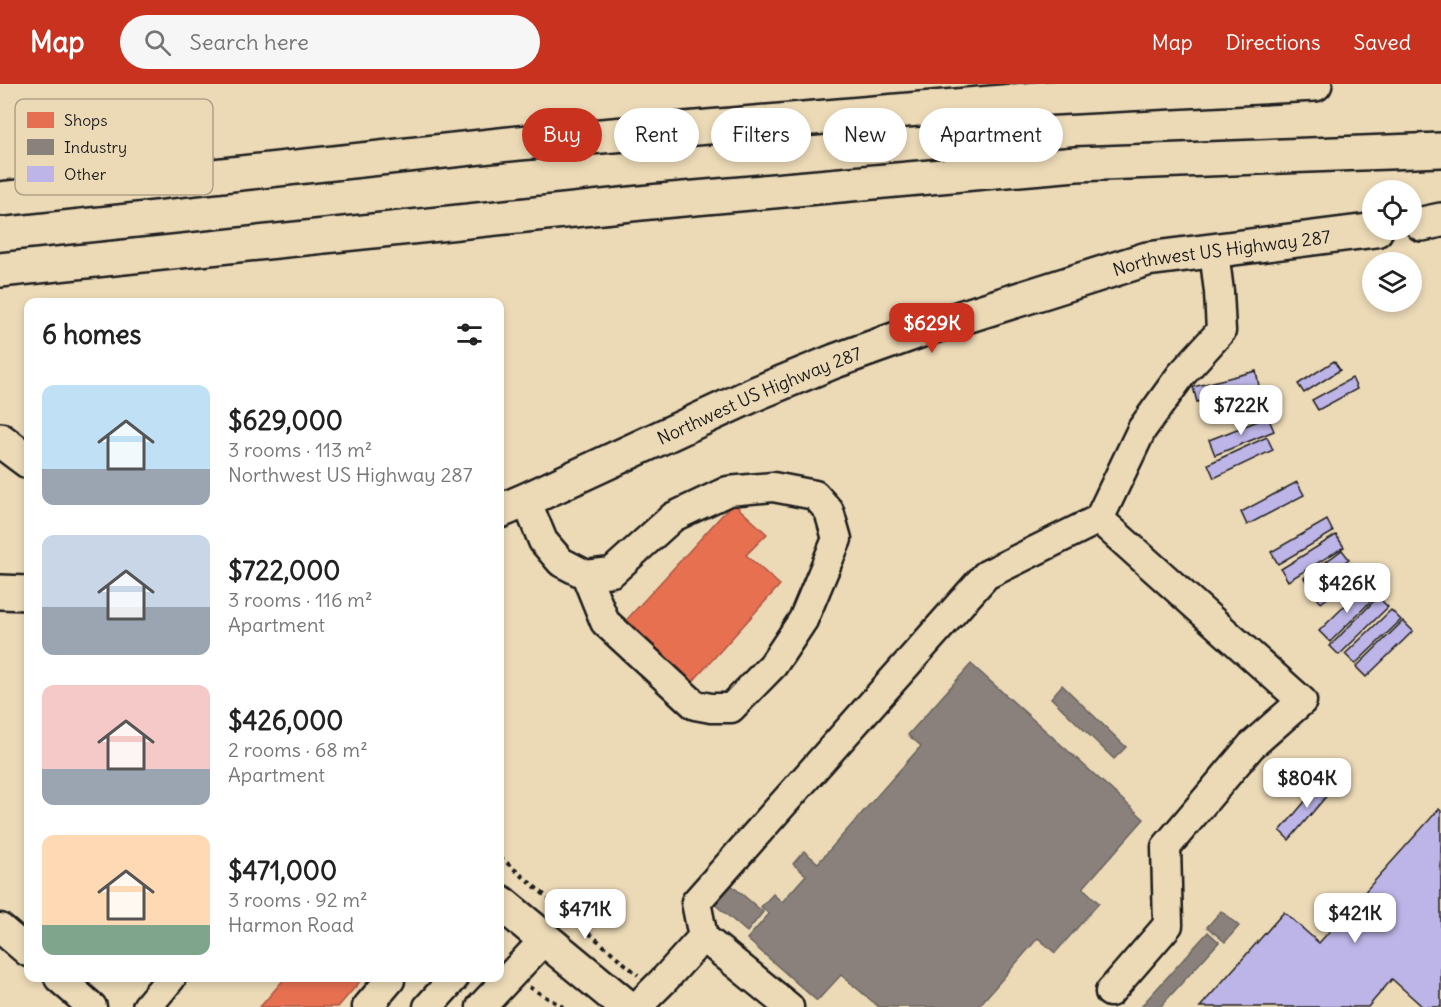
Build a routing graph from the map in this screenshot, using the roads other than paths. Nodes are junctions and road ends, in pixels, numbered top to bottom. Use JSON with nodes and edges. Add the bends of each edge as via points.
{"nodes":[{"id":1,"x":1315,"y":84,"type":"edge"},
{"id":2,"x":1441,"y":150,"type":"edge"},
{"id":3,"x":213,"y":176,"type":"edge"},
{"id":4,"x":37,"y":195,"type":"edge"},
{"id":5,"x":0,"y":199,"type":"edge"},
{"id":6,"x":1362,"y":232,"type":"edge"},
{"id":7,"x":1214,"y":251,"type":"junction"},
{"id":8,"x":0,"y":270,"type":"edge"},
{"id":9,"x":0,"y":440,"type":"edge"},
{"id":10,"x":24,"y":458,"type":"edge"},
{"id":11,"x":513,"y":506,"type":"edge"},
{"id":12,"x":1099,"y":519,"type":"junction"},
{"id":13,"x":586,"y":575,"type":"junction"},
{"id":14,"x":0,"y":592,"type":"edge"},
{"id":15,"x":24,"y":593,"type":"edge"},
{"id":16,"x":504,"y":915,"type":"edge"},
{"id":17,"x":703,"y":937,"type":"junction"},
{"id":18,"x":544,"y":939,"type":"junction"},
{"id":19,"x":63,"y":982,"type":"edge"},
{"id":20,"x":388,"y":982,"type":"edge"},
{"id":21,"x":450,"y":982,"type":"edge"},
{"id":22,"x":1110,"y":992,"type":"dead end"},
{"id":23,"x":646,"y":998,"type":"edge"},
{"id":24,"x":92,"y":1007,"type":"edge"},
{"id":25,"x":367,"y":1007,"type":"edge"},
{"id":26,"x":428,"y":1007,"type":"edge"},
{"id":27,"x":481,"y":1007,"type":"edge"},
{"id":28,"x":627,"y":1007,"type":"edge"},
{"id":29,"x":789,"y":1007,"type":"edge"}],
"edges":[{"from":1,"to":3,"type":"main road","via":[[1049,98],[530,142]]},
{"from":2,"to":8,"type":"main road","via":[[1076,164],[650,202]]},
{"from":4,"to":5,"type":"main road"},
{"from":6,"to":7,"type":"main road","name":"Northwest US Highway 287"},
{"from":7,"to":11,"type":"main road","name":"Northwest US Highway 287","via":[[1147,259],[919,331],[757,393]]},
{"from":7,"to":12,"type":"street","via":[[1221,331],[1181,375],[1142,429]]},
{"from":9,"to":10,"type":"main road"},
{"from":11,"to":13,"type":"street","via":[[561,561]]},
{"from":12,"to":17,"type":"street","via":[[986,575],[696,902]]},
{"from":12,"to":22,"type":"street","via":[[1302,702],[1251,746],[1166,847],[1168,925]]},
{"from":13,"to":13,"type":"street","via":[[612,572],[674,517],[728,491],[773,487],[815,495],[829,512],[837,539],[803,620],[774,665],[731,708],[695,705],[678,690],[605,622]]},
{"from":14,"to":15,"type":"main road"},
{"from":16,"to":18,"type":"main road"},
{"from":17,"to":23,"type":"street"},
{"from":17,"to":29,"type":"street"},
{"from":18,"to":27,"type":"street"},
{"from":18,"to":28,"type":"main road"},
{"from":19,"to":24,"type":"street"},
{"from":20,"to":25,"type":"street"},
{"from":21,"to":26,"type":"street"}]}
